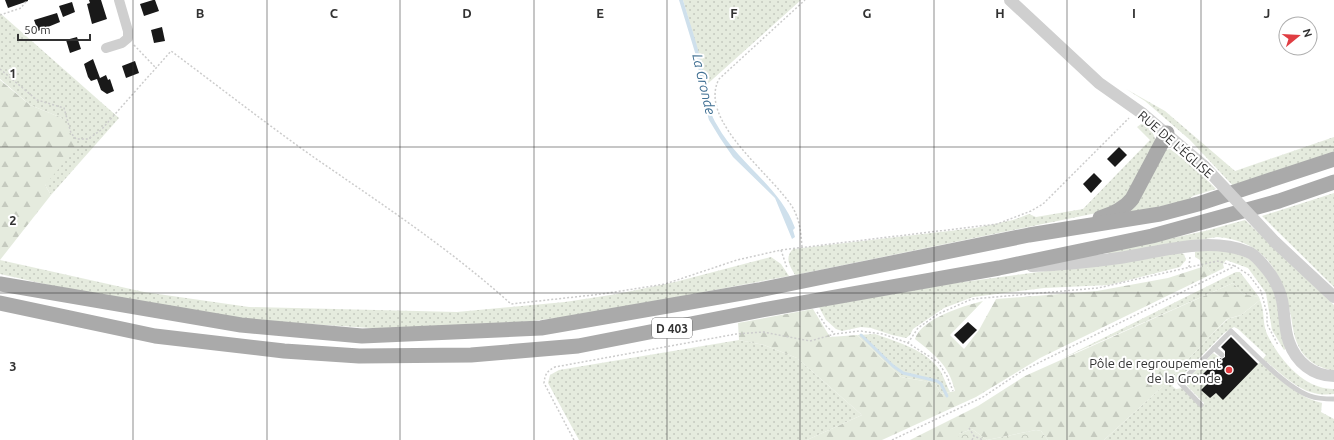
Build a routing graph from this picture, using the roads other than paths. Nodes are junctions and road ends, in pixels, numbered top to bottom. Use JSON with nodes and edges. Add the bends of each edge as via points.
{"nodes":[{"id":1,"x":119,"y":0,"type":"edge"},
{"id":2,"x":1010,"y":0,"type":"edge"},
{"id":3,"x":106,"y":48,"type":"dead end"},
{"id":4,"x":1167,"y":133,"type":"junction"},
{"id":5,"x":1334,"y":159,"type":"edge"},
{"id":6,"x":1334,"y":182,"type":"edge"},
{"id":7,"x":1029,"y":235,"type":"junction"},
{"id":8,"x":999,"y":268,"type":"junction"},
{"id":9,"x":0,"y":284,"type":"edge"},
{"id":10,"x":1334,"y":296,"type":"edge"},
{"id":11,"x":0,"y":303,"type":"edge"},
{"id":12,"x":1214,"y":348,"type":"junction"},
{"id":13,"x":1222,"y":355,"type":"dead end"},
{"id":14,"x":1334,"y":376,"type":"edge"},
{"id":15,"x":1334,"y":399,"type":"edge"},
{"id":16,"x":1201,"y":405,"type":"dead end"}],
"edges":[{"from":1,"to":3,"type":"street","via":[[128,38],[122,43]]},
{"from":2,"to":4,"type":"street","name":"RUE DE L'ÉGLISE","via":[[1099,83]]},
{"from":4,"to":7,"type":"main road","via":[[1139,188],[1127,205],[1110,215]]},
{"from":4,"to":10,"type":"street","name":"RUE DE L'ÉGLISE","bridge":true,"via":[[1204,166],[1275,242]]},
{"from":5,"to":7,"type":"main road","number":"D 403","via":[[1268,182],[1160,214]]},
{"from":6,"to":8,"type":"main road","number":"D 403","via":[[1279,202],[1207,222]]},
{"from":7,"to":9,"type":"main road","number":"D 403","via":[[759,290],[541,328],[354,335],[241,326]]},
{"from":8,"to":11,"type":"main road","number":"D 403","via":[[578,346],[471,354],[359,356],[284,351],[155,336]]},
{"from":8,"to":14,"type":"street","via":[[1079,264],[1208,246],[1250,252],[1277,284],[1289,342],[1299,360],[1315,373]]},
{"from":12,"to":13,"type":"lane"},
{"from":12,"to":15,"type":"lane","via":[[1232,331],[1299,391],[1322,399]]},
{"from":12,"to":16,"type":"lane","via":[[1180,383]]}]}
